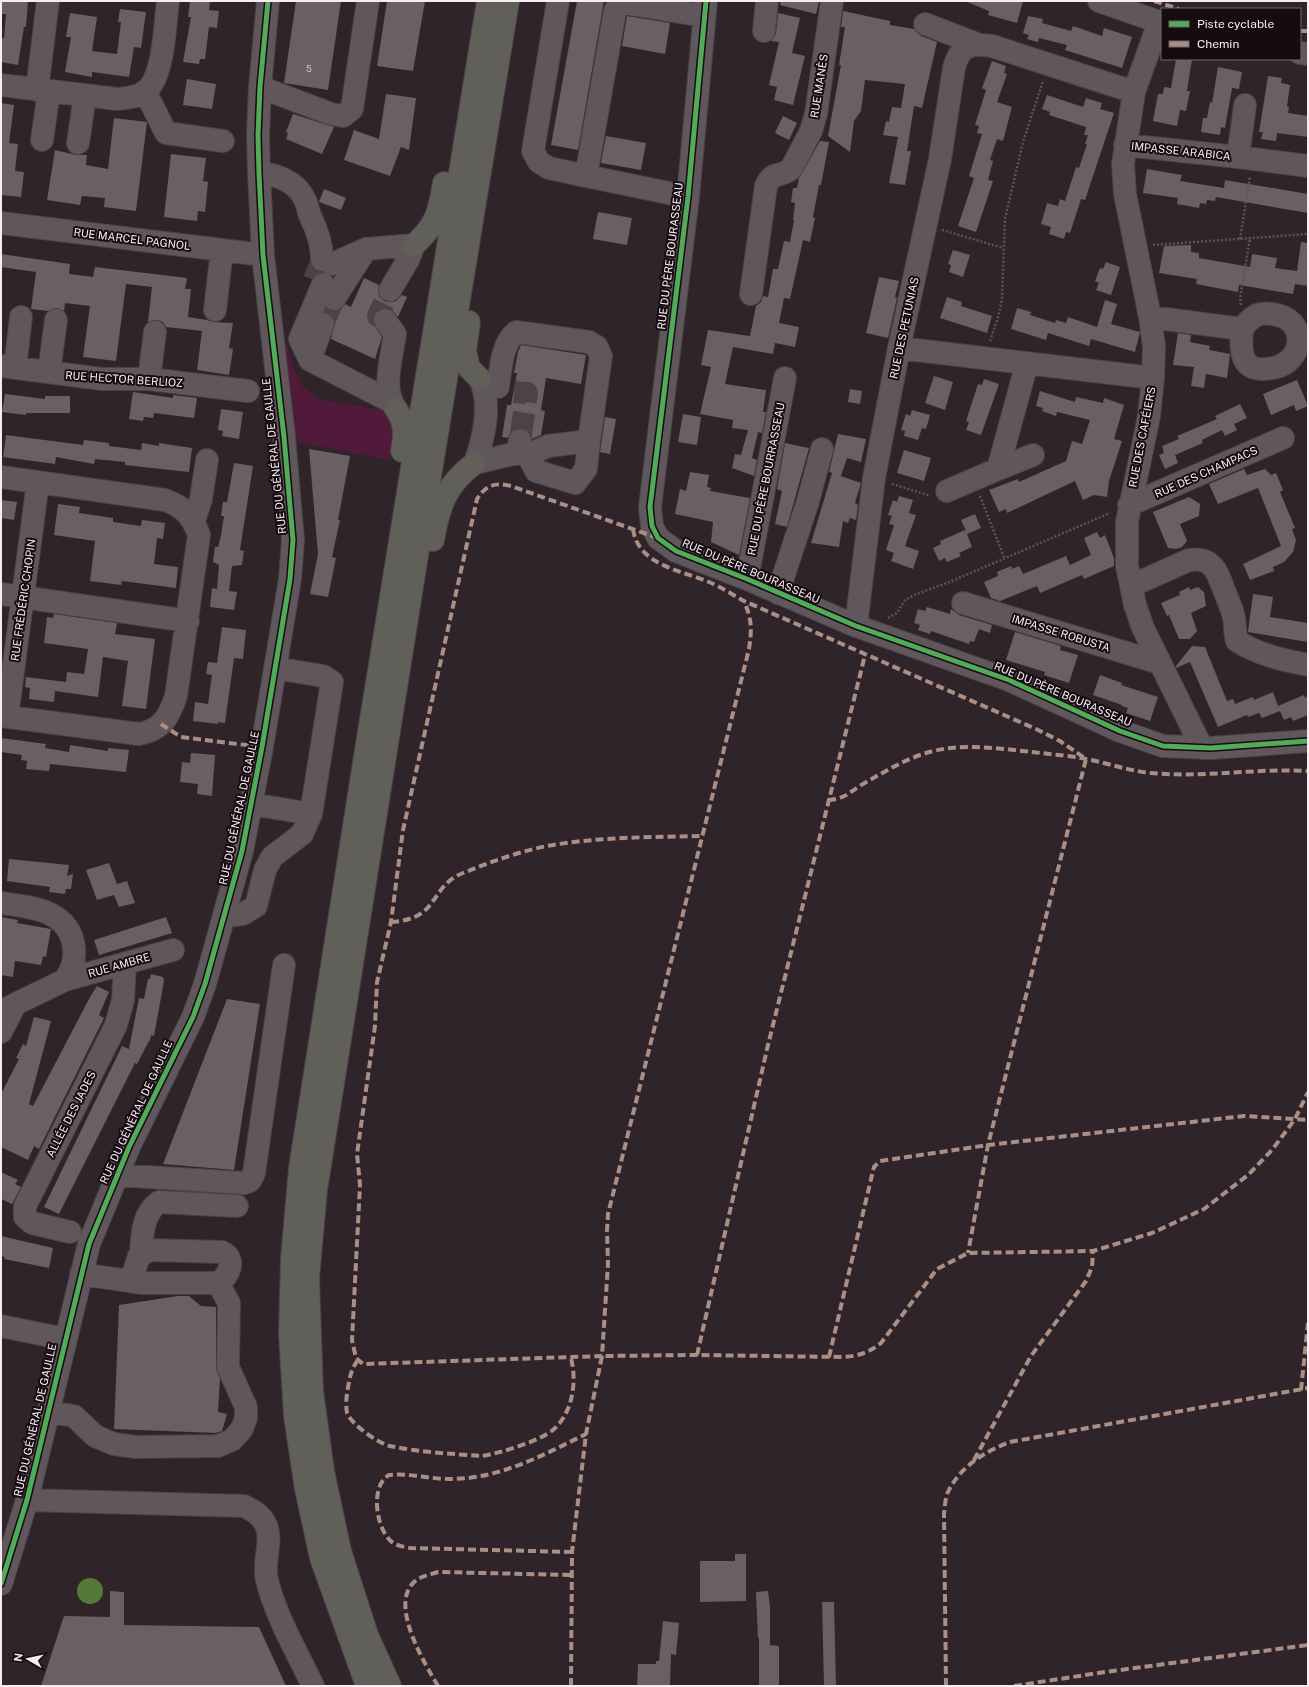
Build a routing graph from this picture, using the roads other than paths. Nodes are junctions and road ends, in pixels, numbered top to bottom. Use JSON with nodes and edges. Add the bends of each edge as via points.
{"nodes":[{"id":1,"x":48,"y":1,"type":"edge"},
{"id":2,"x":168,"y":1,"type":"edge"},
{"id":3,"x":268,"y":1,"type":"edge"},
{"id":4,"x":368,"y":1,"type":"edge"},
{"id":5,"x":488,"y":1,"type":"edge"},
{"id":6,"x":508,"y":1,"type":"edge"},
{"id":7,"x":558,"y":1,"type":"edge"},
{"id":8,"x":767,"y":1,"type":"edge"},
{"id":9,"x":832,"y":1,"type":"edge"},
{"id":10,"x":1099,"y":1,"type":"edge"},
{"id":11,"x":705,"y":8,"type":"edge"},
{"id":12,"x":1160,"y":23,"type":"edge"},
{"id":13,"x":925,"y":24,"type":"dead end"},
{"id":14,"x":764,"y":31,"type":"dead end"},
{"id":15,"x":977,"y":44,"type":"junction"},
{"id":16,"x":1,"y":85,"type":"edge"},
{"id":17,"x":260,"y":86,"type":"junction"},
{"id":18,"x":43,"y":90,"type":"junction"},
{"id":19,"x":145,"y":91,"type":"junction"},
{"id":20,"x":1134,"y":92,"type":"junction"},
{"id":21,"x":85,"y":95,"type":"junction"},
{"id":22,"x":1245,"y":106,"type":"dead end"},
{"id":23,"x":469,"y":115,"type":"junction"},
{"id":24,"x":42,"y":140,"type":"dead end"},
{"id":25,"x":223,"y":141,"type":"dead end"},
{"id":26,"x":78,"y":143,"type":"dead end"},
{"id":27,"x":1125,"y":145,"type":"junction"},
{"id":28,"x":483,"y":150,"type":"junction"},
{"id":29,"x":1245,"y":158,"type":"junction"},
{"id":30,"x":1308,"y":166,"type":"edge"},
{"id":31,"x":259,"y":173,"type":"junction"},
{"id":32,"x":586,"y":176,"type":"junction"},
{"id":33,"x":688,"y":197,"type":"junction"},
{"id":34,"x":1,"y":223,"type":"edge"},
{"id":35,"x":414,"y":245,"type":"junction"},
{"id":36,"x":366,"y":249,"type":"junction"},
{"id":37,"x":222,"y":250,"type":"junction"},
{"id":38,"x":263,"y":255,"type":"junction"},
{"id":39,"x":324,"y":288,"type":"junction"},
{"id":40,"x":390,"y":290,"type":"tunnel mouth"},
{"id":41,"x":751,"y":294,"type":"dead end"},
{"id":42,"x":215,"y":310,"type":"dead end"},
{"id":43,"x":21,"y":316,"type":"dead end"},
{"id":44,"x":1150,"y":318,"type":"junction"},
{"id":45,"x":56,"y":320,"type":"dead end"},
{"id":46,"x":385,"y":320,"type":"tunnel mouth"},
{"id":47,"x":1246,"y":323,"type":"road end"},
{"id":48,"x":323,"y":324,"type":"tunnel mouth"},
{"id":49,"x":271,"y":331,"type":"junction"},
{"id":50,"x":154,"y":332,"type":"dead end"},
{"id":51,"x":899,"y":348,"type":"junction"},
{"id":52,"x":310,"y":360,"type":"junction"},
{"id":53,"x":1027,"y":363,"type":"junction"},
{"id":54,"x":8,"y":367,"type":"edge"},
{"id":55,"x":49,"y":372,"type":"junction"},
{"id":56,"x":785,"y":378,"type":"dead end"},
{"id":57,"x":1153,"y":378,"type":"junction"},
{"id":58,"x":149,"y":379,"type":"junction"},
{"id":59,"x":497,"y":386,"type":"junction"},
{"id":60,"x":248,"y":391,"type":"dead end"},
{"id":61,"x":393,"y":405,"type":"junction"},
{"id":62,"x":1283,"y":438,"type":"dead end"},
{"id":63,"x":589,"y":441,"type":"junction"},
{"id":64,"x":522,"y":449,"type":"junction"},
{"id":65,"x":822,"y":449,"type":"dead end"},
{"id":66,"x":1033,"y":455,"type":"dead end"},
{"id":67,"x":207,"y":460,"type":"dead end"},
{"id":68,"x":474,"y":463,"type":"junction"},
{"id":69,"x":998,"y":469,"type":"junction"},
{"id":70,"x":1,"y":477,"type":"edge"},
{"id":71,"x":38,"y":482,"type":"junction"},
{"id":72,"x":947,"y":491,"type":"road end"},
{"id":73,"x":1129,"y":505,"type":"junction"},
{"id":74,"x":194,"y":521,"type":"junction"},
{"id":75,"x":414,"y":574,"type":"junction"},
{"id":76,"x":747,"y":579,"type":"junction"},
{"id":77,"x":1131,"y":586,"type":"junction"},
{"id":78,"x":778,"y":593,"type":"junction"},
{"id":79,"x":1,"y":594,"type":"edge"},
{"id":80,"x":23,"y":596,"type":"junction"},
{"id":81,"x":963,"y":603,"type":"dead end"},
{"id":82,"x":188,"y":621,"type":"junction"},
{"id":83,"x":856,"y":626,"type":"junction"},
{"id":84,"x":1159,"y":660,"type":"junction"},
{"id":85,"x":1308,"y":665,"type":"edge"},
{"id":86,"x":275,"y":668,"type":"junction"},
{"id":87,"x":4,"y":717,"type":"edge"},
{"id":88,"x":1308,"y":741,"type":"edge"},
{"id":89,"x":367,"y":744,"type":"junction"},
{"id":90,"x":1202,"y":748,"type":"junction"},
{"id":91,"x":252,"y":804,"type":"junction"},
{"id":92,"x":311,"y":814,"type":"junction"},
{"id":93,"x":1,"y":903,"type":"edge"},
{"id":94,"x":226,"y":916,"type":"junction"},
{"id":95,"x":173,"y":950,"type":"dead end"},
{"id":96,"x":125,"y":964,"type":"junction"},
{"id":97,"x":284,"y":965,"type":"dead end"},
{"id":98,"x":65,"y":980,"type":"junction"},
{"id":99,"x":8,"y":1008,"type":"edge"},
{"id":100,"x":1,"y":1032,"type":"edge"},
{"id":101,"x":116,"y":1175,"type":"junction"},
{"id":102,"x":237,"y":1206,"type":"dead end"},
{"id":103,"x":70,"y":1232,"type":"dead end"},
{"id":104,"x":140,"y":1255,"type":"junction"},
{"id":105,"x":81,"y":1274,"type":"junction"},
{"id":106,"x":131,"y":1281,"type":"junction"},
{"id":107,"x":218,"y":1283,"type":"junction"},
{"id":108,"x":1,"y":1326,"type":"edge"},
{"id":109,"x":65,"y":1339,"type":"junction"},
{"id":110,"x":48,"y":1412,"type":"junction"},
{"id":111,"x":74,"y":1416,"type":"junction"},
{"id":112,"x":102,"y":1418,"type":"dead end"},
{"id":113,"x":27,"y":1500,"type":"junction"},
{"id":114,"x":1,"y":1584,"type":"edge"},
{"id":115,"x":313,"y":1686,"type":"edge"},
{"id":116,"x":367,"y":1686,"type":"edge"},
{"id":117,"x":390,"y":1686,"type":"edge"}],
"edges":[{"from":1,"to":18,"type":"street"},
{"from":2,"to":19,"type":"street","via":[[157,72],[149,89]]},
{"from":3,"to":17,"type":"street","name":"RUE DU GÉNÉRAL DE GAULLE"},
{"from":4,"to":17,"type":"street","via":[[352,109],[343,116],[332,114]]},
{"from":5,"to":23,"type":"highway"},
{"from":6,"to":28,"type":"highway"},
{"from":7,"to":32,"type":"street","via":[[533,151],[539,162],[549,168]]},
{"from":8,"to":14,"type":"street"},
{"from":9,"to":41,"type":"street","name":"RUE MANÈS","via":[[816,114],[811,131],[791,169],[770,178],[766,186]]},
{"from":10,"to":12,"type":"street"},
{"from":11,"to":32,"type":"street","via":[[624,3],[618,5],[614,11]]},
{"from":11,"to":33,"type":"street","name":"RUE DU PÈRE BOURASSEAU"},
{"from":12,"to":20,"type":"street","name":"RUE DES CAFÉIERS"},
{"from":13,"to":15,"type":"street"},
{"from":15,"to":20,"type":"street","via":[[992,46]]},
{"from":15,"to":51,"type":"street","name":"RUE DES PETUNIAS","via":[[965,47],[957,55],[940,159]]},
{"from":16,"to":18,"type":"street"},
{"from":17,"to":31,"type":"street","name":"RUE DU GÉNÉRAL DE GAULLE"},
{"from":18,"to":21,"type":"street"},
{"from":18,"to":24,"type":"street"},
{"from":19,"to":21,"type":"street","via":[[133,97],[117,99]]},
{"from":19,"to":25,"type":"street","via":[[166,133]]},
{"from":20,"to":27,"type":"street","name":"RUE DES CAFÉIERS"},
{"from":21,"to":26,"type":"street"},
{"from":22,"to":29,"type":"street","name":"IMPASSE ARABICA"},
{"from":23,"to":35,"type":"highway","via":[[455,127],[435,220],[428,233]]},
{"from":23,"to":89,"type":"highway"},
{"from":27,"to":29,"type":"street","name":"IMPASSE ARABICA"},
{"from":27,"to":44,"type":"street","name":"RUE DES CAFÉIERS","via":[[1125,194]]},
{"from":28,"to":59,"type":"highway","via":[[465,351],[469,368]]},
{"from":28,"to":75,"type":"highway"},
{"from":29,"to":30,"type":"street","name":"IMPASSE ARABICA"},
{"from":31,"to":36,"type":"street","via":[[280,177],[298,188],[318,233],[327,262]]},
{"from":31,"to":38,"type":"street","name":"RUE DU GÉNÉRAL DE GAULLE"},
{"from":32,"to":33,"type":"street"},
{"from":33,"to":76,"type":"street","name":"RUE DU PÈRE BOURASSEAU","via":[[650,507],[652,526],[658,538],[676,552]]},
{"from":34,"to":37,"type":"street","name":"RUE MARCEL PAGNOL"},
{"from":35,"to":36,"type":"street"},
{"from":35,"to":40,"type":"street"},
{"from":36,"to":39,"type":"street"},
{"from":37,"to":38,"type":"street","name":"RUE MARCEL PAGNOL"},
{"from":37,"to":42,"type":"street"},
{"from":38,"to":49,"type":"street","name":"RUE DU GÉNÉRAL DE GAULLE"},
{"from":39,"to":49,"type":"street","via":[[294,322],[282,330]]},
{"from":39,"to":52,"type":"street","via":[[300,339]]},
{"from":43,"to":54,"type":"street"},
{"from":44,"to":47,"type":"street"},
{"from":44,"to":57,"type":"street","name":"RUE DES CAFÉIERS","via":[[1154,346]]},
{"from":45,"to":55,"type":"street"},
{"from":46,"to":61,"type":"street","via":[[395,334],[388,382]]},
{"from":48,"to":52,"type":"street"},
{"from":49,"to":86,"type":"street","name":"RUE DU GÉNÉRAL DE GAULLE","via":[[293,540],[290,579]]},
{"from":50,"to":58,"type":"street"},
{"from":51,"to":53,"type":"street"},
{"from":51,"to":83,"type":"street","name":"RUE DES PETUNIAS","via":[[874,478]]},
{"from":52,"to":61,"type":"street"},
{"from":53,"to":57,"type":"street"},
{"from":53,"to":69,"type":"street"},
{"from":54,"to":55,"type":"street","name":"RUE HECTOR BERLIOZ"},
{"from":55,"to":58,"type":"street","name":"RUE HECTOR BERLIOZ","via":[[102,379]]},
{"from":56,"to":76,"type":"street","name":"RUE DU PÈRE BOURRASSEAU"},
{"from":57,"to":73,"type":"street","name":"RUE DES CAFÉIERS","via":[[1149,416]]},
{"from":58,"to":60,"type":"street","name":"RUE HECTOR BERLIOZ"},
{"from":59,"to":63,"type":"street","via":[[506,345],[516,332],[588,342],[597,347],[601,356]]},
{"from":59,"to":68,"type":"street","via":[[486,392],[487,407],[480,448]]},
{"from":61,"to":89,"type":"highway","via":[[403,420],[404,440],[392,514]]},
{"from":62,"to":73,"type":"street","name":"RUE DES CHAMPACS"},
{"from":63,"to":64,"type":"street"},
{"from":63,"to":64,"type":"street","via":[[586,469],[575,482],[536,471]]},
{"from":64,"to":68,"type":"street"},
{"from":65,"to":78,"type":"street"},
{"from":66,"to":69,"type":"street"},
{"from":67,"to":74,"type":"street","via":[[201,499]]},
{"from":68,"to":75,"type":"highway","via":[[460,473],[449,488],[438,515],[430,556]]},
{"from":69,"to":72,"type":"street"},
{"from":70,"to":71,"type":"street"},
{"from":71,"to":74,"type":"street","via":[[165,500],[186,510]]},
{"from":71,"to":80,"type":"street","name":"RUE FRÉDÉRIC CHOPIN"},
{"from":73,"to":77,"type":"street","name":"RUE DES CAFÉIERS","via":[[1126,540]]},
{"from":74,"to":82,"type":"street","via":[[199,535]]},
{"from":75,"to":117,"type":"highway","via":[[316,1190],[308,1278],[312,1390],[323,1471],[340,1551],[367,1635]]},
{"from":76,"to":78,"type":"street","name":"RUE DU PÈRE BOURASSEAU"},
{"from":77,"to":84,"type":"street","name":"RUE DES CAFÉIERS","via":[[1140,620]]},
{"from":77,"to":85,"type":"street","via":[[1189,560],[1198,559],[1209,563],[1216,570],[1234,615],[1234,633],[1237,641],[1258,652]]},
{"from":78,"to":83,"type":"street","name":"RUE DU PÈRE BOURASSEAU"},
{"from":79,"to":80,"type":"street"},
{"from":80,"to":82,"type":"street"},
{"from":80,"to":87,"type":"street","name":"RUE FRÉDÉRIC CHOPIN"},
{"from":81,"to":84,"type":"street","name":"IMPASSE ROBUSTA","via":[[1152,661]]},
{"from":82,"to":87,"type":"street","via":[[176,696],[170,713],[152,732],[139,734]]},
{"from":83,"to":90,"type":"street","name":"RUE DU PÈRE BOURASSEAU","via":[[1009,680],[1120,731],[1164,746]]},
{"from":84,"to":90,"type":"street","name":"RUE DES CAFÉIERS"},
{"from":86,"to":91,"type":"street","name":"RUE DU GÉNÉRAL DE GAULLE"},
{"from":86,"to":92,"type":"street","via":[[323,676],[332,682]]},
{"from":88,"to":90,"type":"street","name":"RUE DU PÈRE BOURASSEAU"},
{"from":89,"to":116,"type":"highway","via":[[300,1168],[292,1259],[290,1334],[295,1416],[306,1489],[321,1558]]},
{"from":91,"to":92,"type":"street"},
{"from":91,"to":94,"type":"street","name":"RUE DU GÉNÉRAL DE GAULLE"},
{"from":92,"to":94,"type":"street","via":[[302,834],[272,858],[265,870],[256,906],[243,914]]},
{"from":93,"to":98,"type":"street","name":"RUE AMBRE","via":[[46,911],[59,918],[68,928],[73,941],[74,958],[72,969]]},
{"from":94,"to":101,"type":"street","name":"RUE DU GÉNÉRAL DE GAULLE","via":[[193,1017]]},
{"from":95,"to":96,"type":"street","name":"RUE AMBRE"},
{"from":96,"to":98,"type":"street","name":"RUE AMBRE"},
{"from":96,"to":103,"type":"street","name":"ALLÉE DES JADES","via":[[123,1000],[116,1025],[25,1206],[25,1217],[32,1223]]},
{"from":97,"to":101,"type":"street","via":[[254,1173],[250,1181],[244,1183]]},
{"from":98,"to":99,"type":"street","name":"RUE AMBRE"},
{"from":99,"to":100,"type":"street"},
{"from":101,"to":105,"type":"street","name":"RUE DU GÉNÉRAL DE GAULLE","via":[[89,1244]]},
{"from":102,"to":104,"type":"street","via":[[159,1202],[147,1215]]},
{"from":104,"to":106,"type":"street"},
{"from":104,"to":107,"type":"street","via":[[150,1250],[222,1252],[228,1255],[230,1271],[225,1279]]},
{"from":105,"to":106,"type":"street"},
{"from":105,"to":109,"type":"street","name":"RUE DU GÉNÉRAL DE GAULLE"},
{"from":106,"to":107,"type":"street"},
{"from":107,"to":111,"type":"street","via":[[229,1303],[228,1367],[246,1407],[242,1429],[232,1440],[218,1446],[114,1444],[95,1436]]},
{"from":108,"to":109,"type":"street"},
{"from":109,"to":110,"type":"street","name":"RUE DU GÉNÉRAL DE GAULLE"},
{"from":110,"to":111,"type":"street"},
{"from":110,"to":113,"type":"street","name":"RUE DU GÉNÉRAL DE GAULLE"},
{"from":111,"to":112,"type":"street"},
{"from":113,"to":114,"type":"street","name":"RUE DU GÉNÉRAL DE GAULLE"},
{"from":113,"to":115,"type":"street","via":[[244,1506],[255,1512],[265,1523],[267,1530],[268,1584]]}]}
